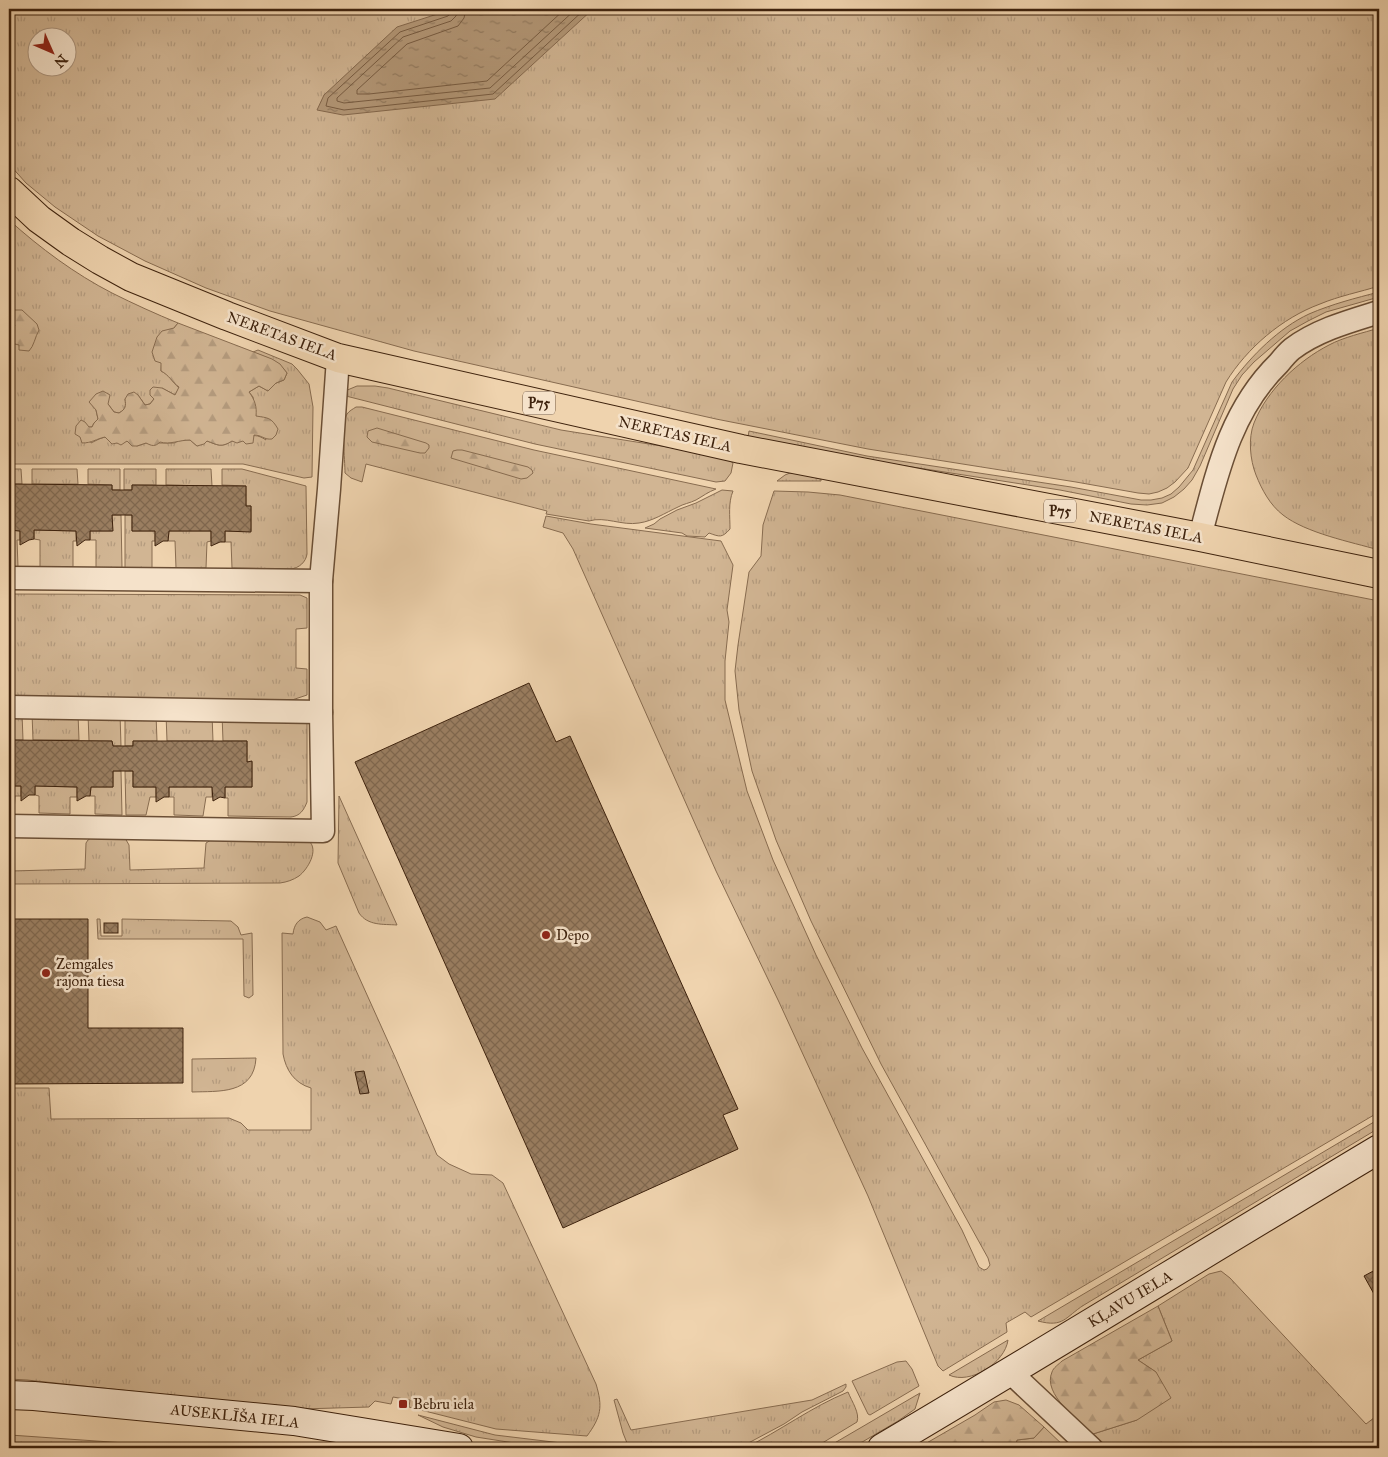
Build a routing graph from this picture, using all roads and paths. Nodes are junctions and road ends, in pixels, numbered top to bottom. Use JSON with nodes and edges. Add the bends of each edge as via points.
{"nodes":[{"id":1,"x":9,"y":190,"type":"edge"},
{"id":2,"x":1379,"y":312,"type":"edge"},
{"id":3,"x":338,"y":358,"type":"junction"},
{"id":4,"x":1200,"y":537,"type":"junction"},
{"id":5,"x":1379,"y":574,"type":"edge"},
{"id":6,"x":9,"y":578,"type":"edge"},
{"id":7,"x":321,"y":581,"type":"junction"},
{"id":8,"x":9,"y":707,"type":"edge"},
{"id":9,"x":321,"y":712,"type":"junction"},
{"id":10,"x":9,"y":826,"type":"edge"},
{"id":11,"x":1379,"y":1150,"type":"edge"},
{"id":12,"x":1010,"y":1372,"type":"junction"},
{"id":13,"x":9,"y":1395,"type":"edge"},
{"id":14,"x":459,"y":1448,"type":"edge"},
{"id":15,"x":882,"y":1448,"type":"edge"},
{"id":16,"x":1091,"y":1448,"type":"edge"}],
"edges":[{"from":1,"to":3,"type":"main road","name":"NERETAS IELA","number":"P75","via":[[39,219],[71,242],[131,277]]},
{"from":2,"to":4,"type":"street","via":[[1320,332],[1292,349],[1269,372],[1238,418],[1219,467]]},
{"from":3,"to":4,"type":"main road","name":"NERETAS IELA","number":"P75","via":[[741,449]]},
{"from":3,"to":7,"type":"street"},
{"from":4,"to":5,"type":"main road","name":"NERETAS IELA","number":"P75"},
{"from":6,"to":7,"type":"street"},
{"from":7,"to":9,"type":"street"},
{"from":8,"to":9,"type":"street"},
{"from":9,"to":10,"type":"street","via":[[323,831]]},
{"from":11,"to":12,"type":"street","name":"KĻAVU IELA"},
{"from":12,"to":15,"type":"street","name":"KĻAVU IELA"},
{"from":12,"to":16,"type":"street"},
{"from":13,"to":14,"type":"street","name":"AUSEKLĪŠA IELA","via":[[294,1421]]}]}
